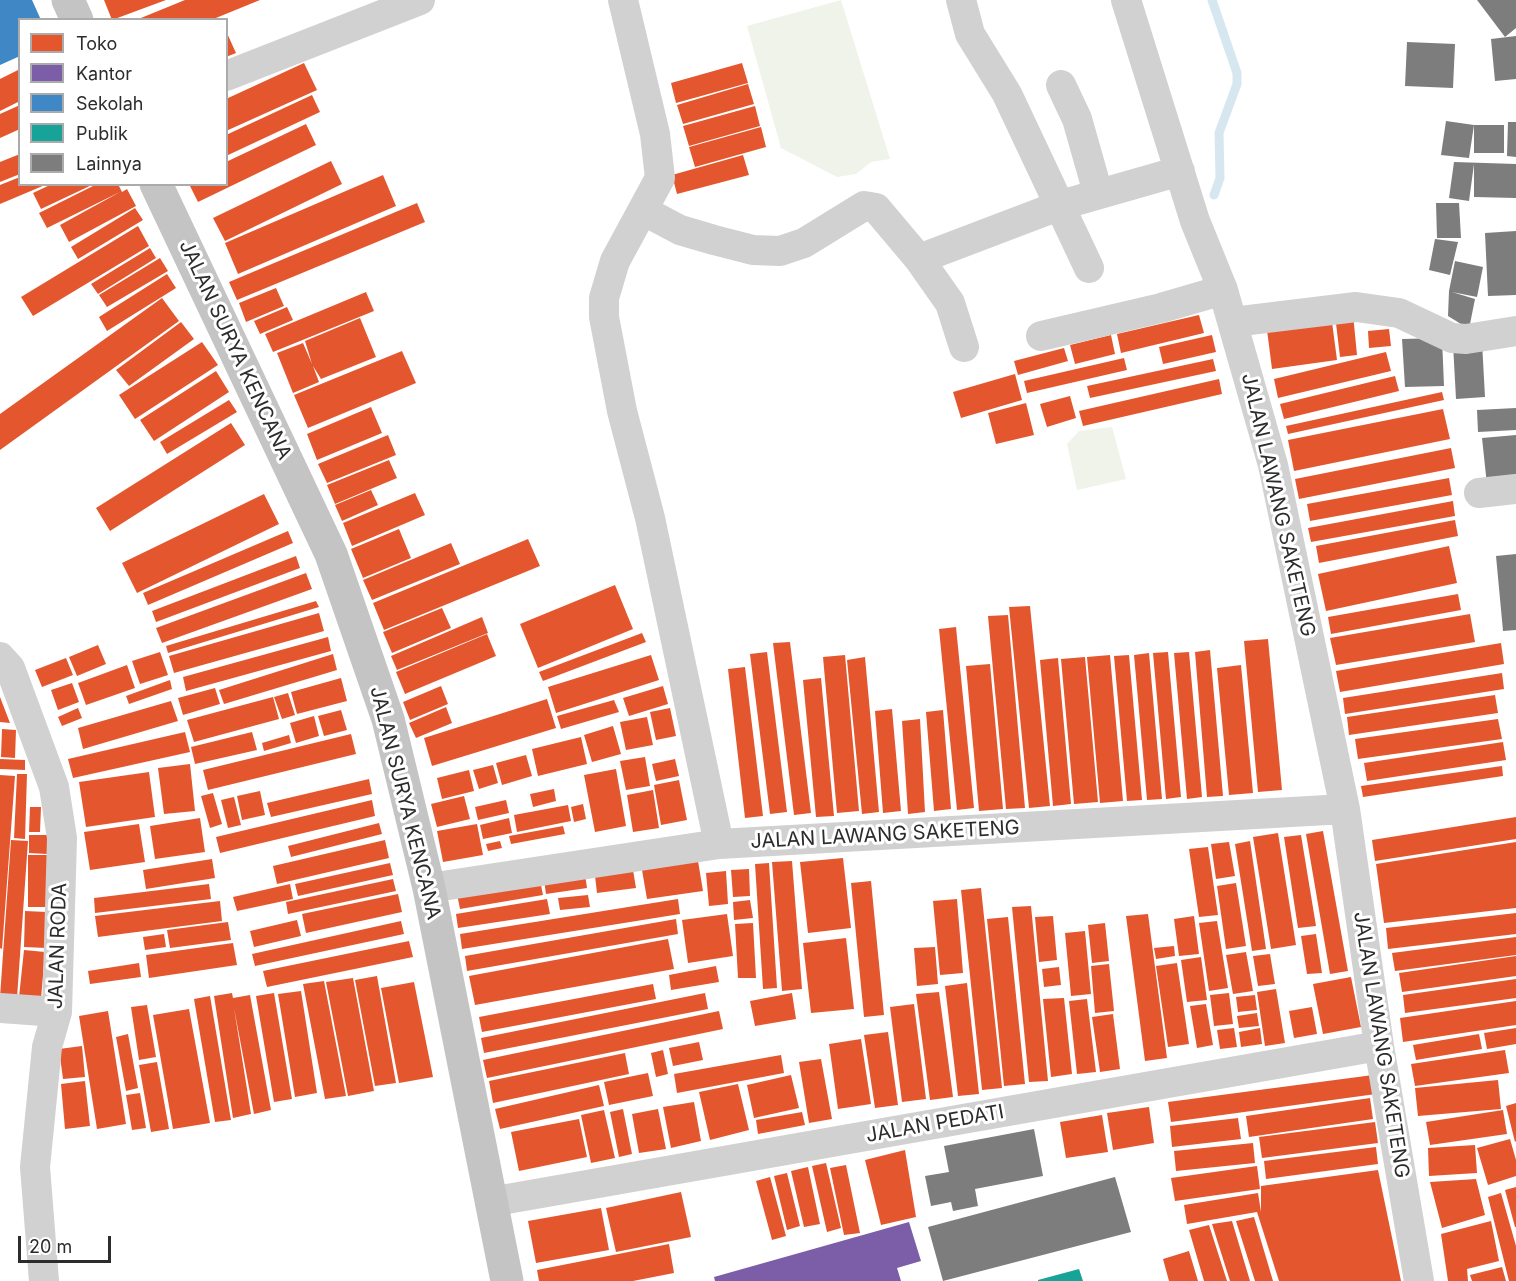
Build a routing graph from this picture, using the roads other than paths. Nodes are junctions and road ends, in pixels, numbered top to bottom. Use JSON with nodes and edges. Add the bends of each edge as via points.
{"nodes":[{"id":1,"x":68,"y":0,"type":"edge"},
{"id":2,"x":420,"y":0,"type":"edge"},
{"id":3,"x":623,"y":0,"type":"edge"},
{"id":4,"x":961,"y":0,"type":"edge"},
{"id":5,"x":1126,"y":0,"type":"edge"},
{"id":6,"x":76,"y":18,"type":"edge"},
{"id":7,"x":228,"y":75,"type":"edge"},
{"id":8,"x":1061,"y":85,"type":"dead end"},
{"id":9,"x":1180,"y":171,"type":"junction"},
{"id":10,"x":157,"y":186,"type":"edge"},
{"id":11,"x":1098,"y":193,"type":"junction"},
{"id":12,"x":1061,"y":205,"type":"junction"},
{"id":13,"x":644,"y":211,"type":"junction"},
{"id":14,"x":919,"y":259,"type":"junction"},
{"id":15,"x":1089,"y":268,"type":"dead end"},
{"id":16,"x":1223,"y":290,"type":"junction"},
{"id":17,"x":1233,"y":322,"type":"junction"},
{"id":18,"x":1516,"y":331,"type":"edge"},
{"id":19,"x":1041,"y":336,"type":"dead end"},
{"id":20,"x":964,"y":347,"type":"dead end"},
{"id":21,"x":1516,"y":489,"type":"edge"},
{"id":22,"x":1479,"y":493,"type":"dead end"},
{"id":23,"x":0,"y":657,"type":"edge"},
{"id":24,"x":1345,"y":810,"type":"junction"},
{"id":25,"x":719,"y":844,"type":"junction"},
{"id":26,"x":429,"y":888,"type":"junction"},
{"id":27,"x":0,"y":1008,"type":"edge"},
{"id":28,"x":57,"y":1012,"type":"junction"},
{"id":29,"x":1379,"y":1046,"type":"junction"},
{"id":30,"x":490,"y":1203,"type":"junction"},
{"id":31,"x":44,"y":1281,"type":"edge"},
{"id":32,"x":507,"y":1281,"type":"edge"},
{"id":33,"x":1419,"y":1281,"type":"edge"}],
"edges":[{"from":1,"to":6,"type":"main road"},
{"from":2,"to":7,"type":"street"},
{"from":3,"to":13,"type":"street","via":[[659,160],[660,178]]},
{"from":4,"to":12,"type":"street","via":[[970,34],[1008,94],[1047,183]]},
{"from":5,"to":9,"type":"street","name":"JALAN LAWANG SAKETENG"},
{"from":8,"to":11,"type":"street","via":[[1077,119]]},
{"from":9,"to":11,"type":"street"},
{"from":9,"to":16,"type":"street","name":"JALAN LAWANG SAKETENG"},
{"from":10,"to":26,"type":"main road","name":"JALAN SURYA KENCANA","via":[[331,554],[388,718]]},
{"from":11,"to":12,"type":"street"},
{"from":12,"to":14,"type":"street"},
{"from":12,"to":15,"type":"street"},
{"from":13,"to":14,"type":"street","via":[[680,230],[753,250],[780,251],[804,243],[864,206],[876,208]]},
{"from":13,"to":25,"type":"street","via":[[615,261],[604,298],[604,317]]},
{"from":14,"to":20,"type":"street","via":[[950,303]]},
{"from":16,"to":17,"type":"street","name":"JALAN LAWANG SAKETENG"},
{"from":16,"to":19,"type":"street"},
{"from":17,"to":18,"type":"street","via":[[1356,307],[1399,313],[1452,338]]},
{"from":17,"to":24,"type":"street","name":"JALAN LAWANG SAKETENG","via":[[1273,465]]},
{"from":21,"to":22,"type":"street"},
{"from":23,"to":28,"type":"street","name":"JALAN RODA","via":[[10,668],[54,787],[62,838]]},
{"from":24,"to":25,"type":"street","name":"JALAN LAWANG SAKETENG"},
{"from":24,"to":29,"type":"street","name":"JALAN LAWANG SAKETENG"},
{"from":25,"to":26,"type":"street","name":"JALAN LAWANG SAKETENG"},
{"from":26,"to":30,"type":"main road","name":"JALAN SURYA KENCANA"},
{"from":27,"to":28,"type":"street"},
{"from":28,"to":31,"type":"street","name":"JALAN RODA","via":[[47,1047],[35,1167]]},
{"from":29,"to":30,"type":"street","name":"JALAN PEDATI"},
{"from":29,"to":33,"type":"street","name":"JALAN LAWANG SAKETENG"},
{"from":30,"to":32,"type":"main road","name":"JALAN SURYA KENCANA"}]}
